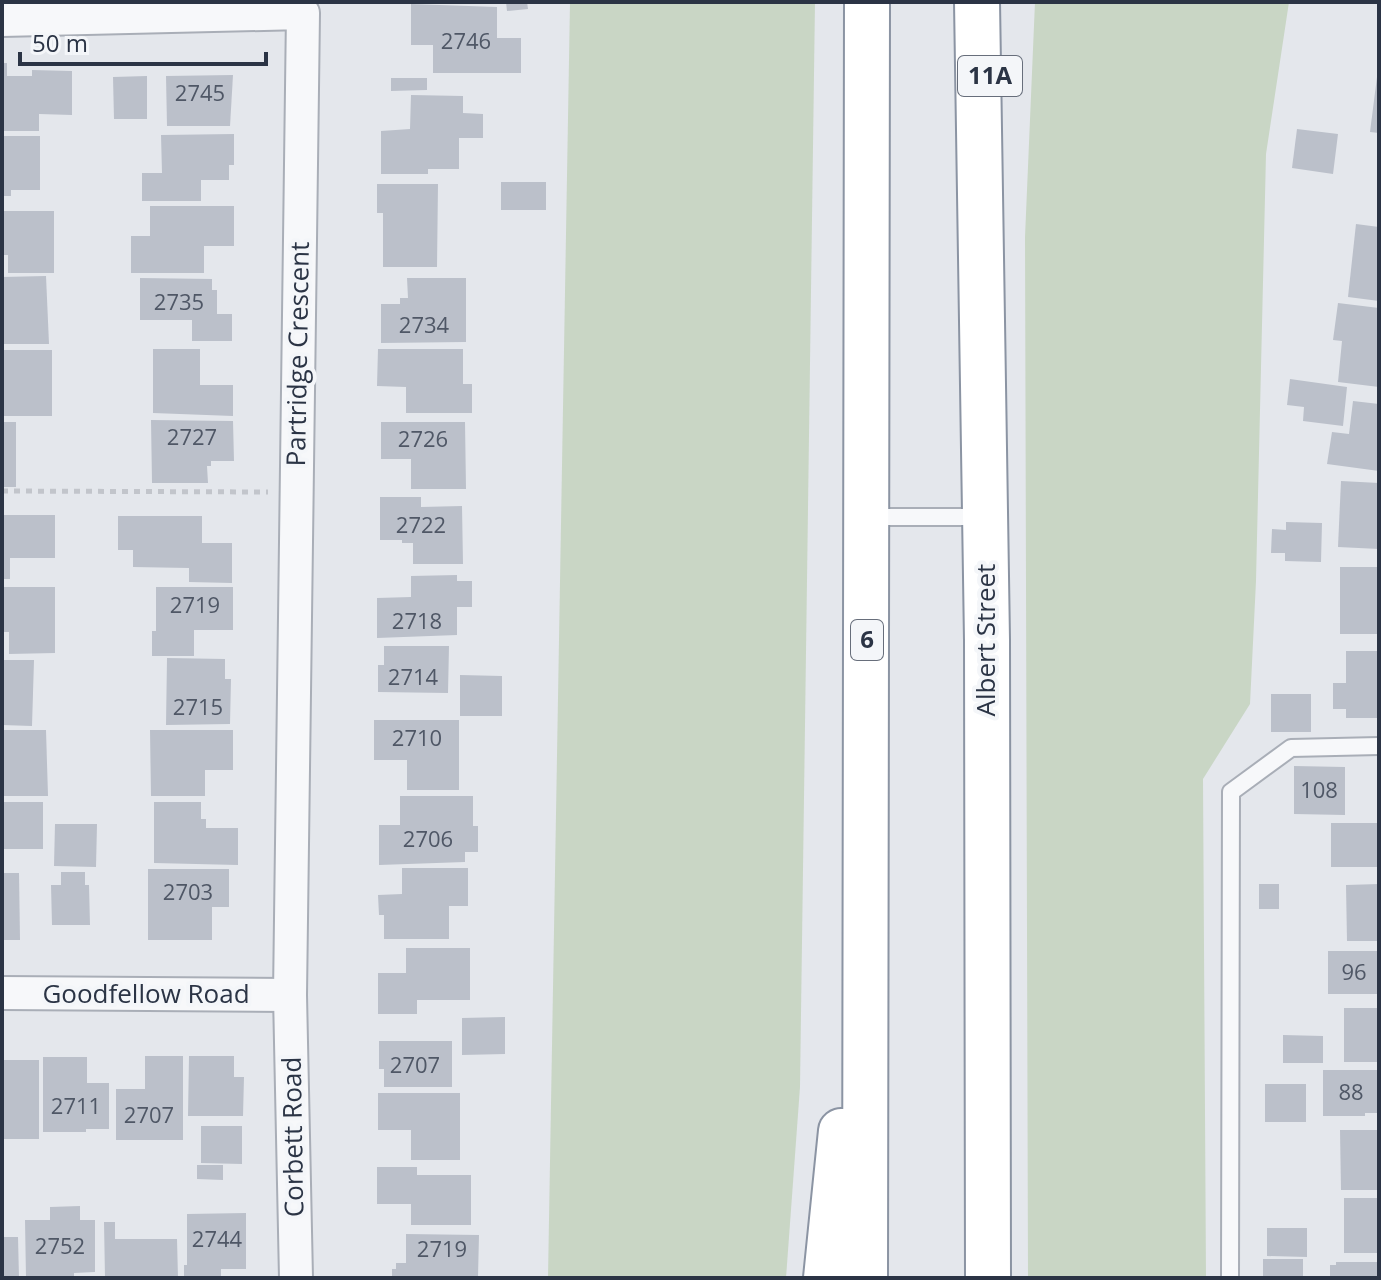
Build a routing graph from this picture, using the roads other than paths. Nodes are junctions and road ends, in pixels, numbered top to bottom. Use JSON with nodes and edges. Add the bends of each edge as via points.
{"nodes":[{"id":1,"x":867,"y":2,"type":"edge"},
{"id":2,"x":977,"y":2,"type":"edge"},
{"id":3,"x":999,"y":2,"type":"edge"},
{"id":4,"x":2,"y":20,"type":"edge"},
{"id":5,"x":980,"y":150,"type":"junction"},
{"id":6,"x":868,"y":517,"type":"junction"},
{"id":7,"x":985,"y":517,"type":"junction"},
{"id":8,"x":1379,"y":746,"type":"edge"},
{"id":9,"x":866,"y":874,"type":"junction"},
{"id":10,"x":2,"y":993,"type":"edge"},
{"id":11,"x":290,"y":995,"type":"junction"},
{"id":12,"x":296,"y":1278,"type":"edge"},
{"id":13,"x":826,"y":1278,"type":"edge"},
{"id":14,"x":865,"y":1278,"type":"edge"},
{"id":15,"x":988,"y":1278,"type":"edge"},
{"id":16,"x":1230,"y":1278,"type":"edge"}],
"edges":[{"from":1,"to":6,"type":"highway","number":"6"},
{"from":2,"to":5,"type":"highway","name":"Albert Street"},
{"from":3,"to":5,"type":"highway","number":"11A"},
{"from":4,"to":11,"type":"street","name":"Partridge Crescent","via":[[303,13]]},
{"from":5,"to":7,"type":"highway","name":"Albert Street"},
{"from":6,"to":7,"type":"lane"},
{"from":6,"to":9,"type":"highway","number":"6"},
{"from":7,"to":15,"type":"highway","name":"Albert Street"},
{"from":8,"to":16,"type":"lane","via":[[1291,748],[1231,792]]},
{"from":9,"to":13,"type":"highway"},
{"from":9,"to":14,"type":"highway","number":"6"},
{"from":10,"to":11,"type":"street","name":"Goodfellow Road"},
{"from":11,"to":12,"type":"street","name":"Corbett Road"}]}
